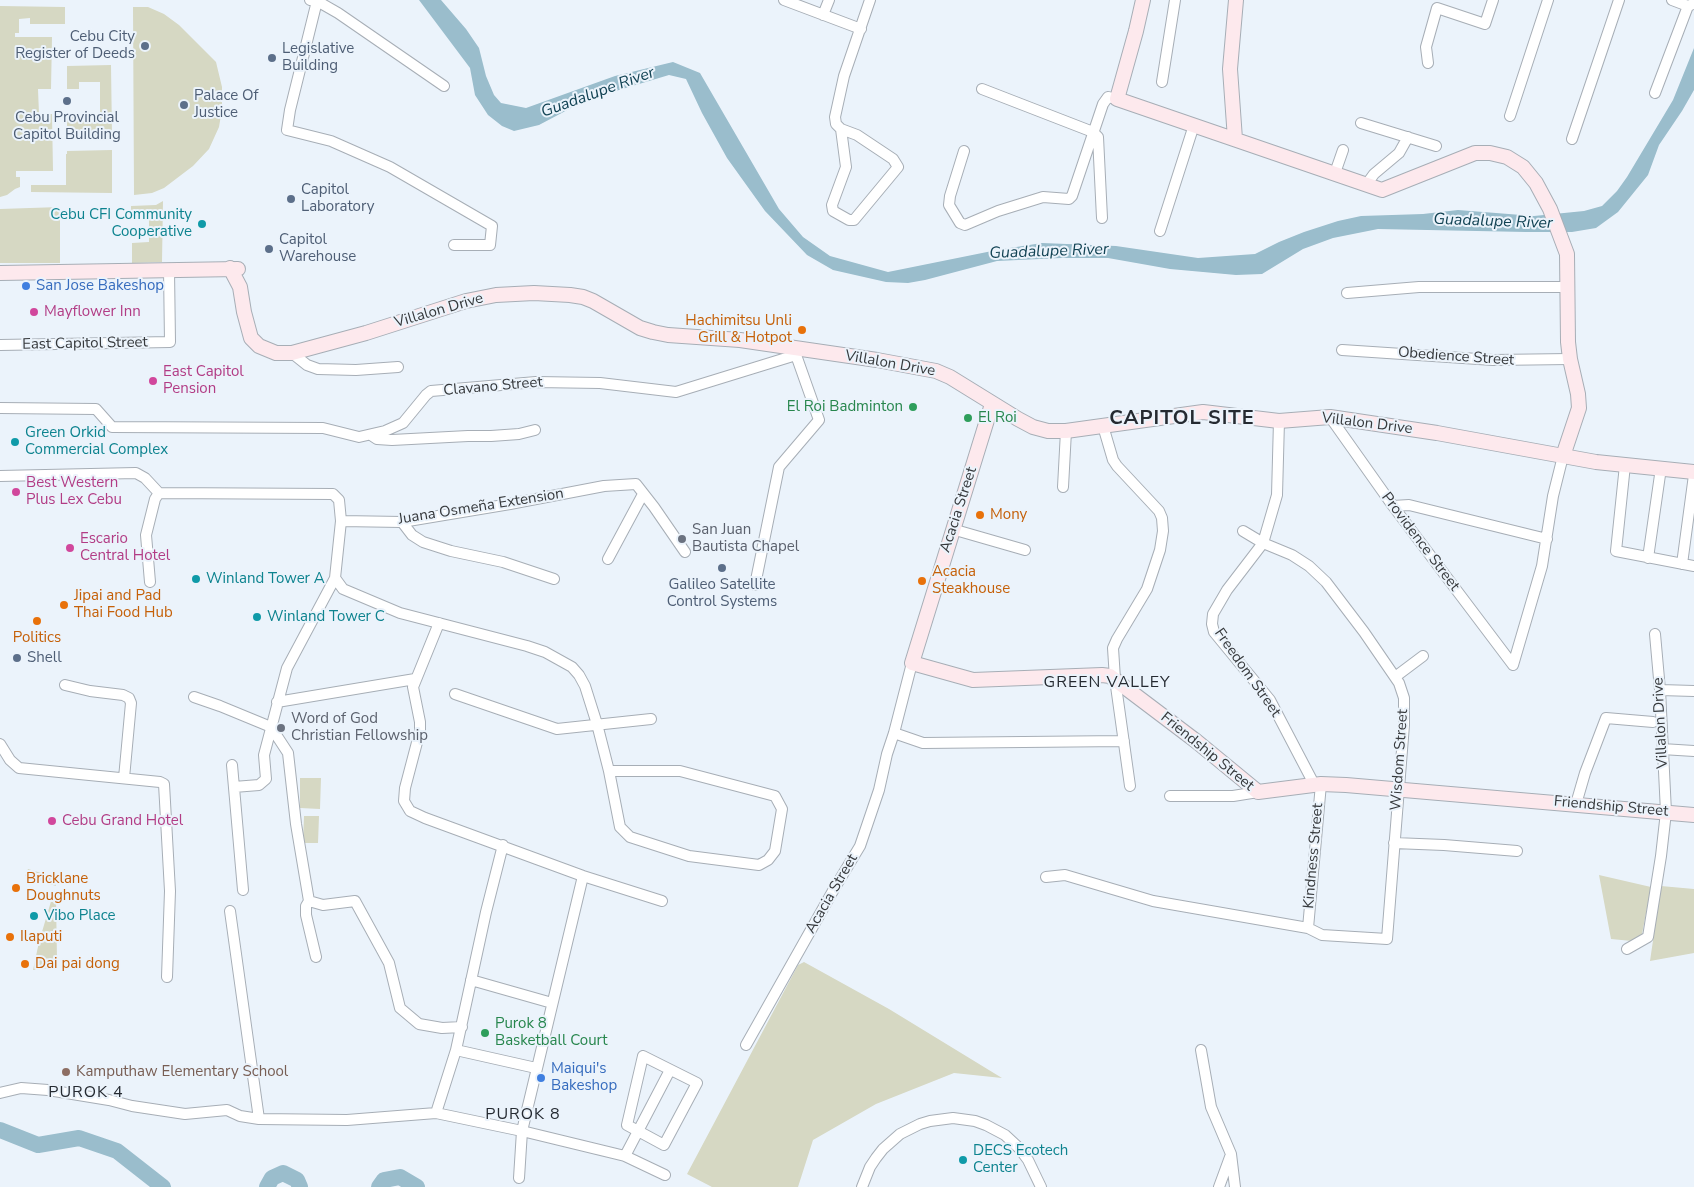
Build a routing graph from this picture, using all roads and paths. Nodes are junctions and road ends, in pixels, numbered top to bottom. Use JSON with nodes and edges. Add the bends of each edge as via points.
{"nodes":[{"id":1,"x":784,"y":0,"type":"edge"},
{"id":2,"x":829,"y":0,"type":"edge"},
{"id":3,"x":870,"y":0,"type":"edge"},
{"id":4,"x":1142,"y":0,"type":"edge"},
{"id":5,"x":1175,"y":0,"type":"edge"},
{"id":6,"x":1236,"y":0,"type":"edge"},
{"id":7,"x":1493,"y":0,"type":"edge"},
{"id":8,"x":1548,"y":0,"type":"edge"},
{"id":9,"x":1619,"y":0,"type":"edge"},
{"id":10,"x":1672,"y":0,"type":"edge"},
{"id":11,"x":314,"y":1,"type":"edge"},
{"id":12,"x":1691,"y":5,"type":"edge"},
{"id":13,"x":824,"y":15,"type":"junction"},
{"id":14,"x":861,"y":29,"type":"junction"},
{"id":15,"x":1428,"y":63,"type":"dead end"},
{"id":16,"x":1162,"y":82,"type":"dead end"},
{"id":17,"x":444,"y":86,"type":"dead end"},
{"id":18,"x":982,"y":89,"type":"dead end"},
{"id":19,"x":1655,"y":93,"type":"dead end"},
{"id":20,"x":1117,"y":99,"type":"junction"},
{"id":21,"x":1510,"y":116,"type":"dead end"},
{"id":22,"x":1361,"y":124,"type":"dead end"},
{"id":23,"x":1194,"y":125,"type":"junction"},
{"id":24,"x":841,"y":129,"type":"junction"},
{"id":25,"x":1093,"y":132,"type":"junction"},
{"id":26,"x":1408,"y":138,"type":"junction"},
{"id":27,"x":1235,"y":139,"type":"junction"},
{"id":28,"x":1572,"y":139,"type":"dead end"},
{"id":29,"x":1436,"y":146,"type":"dead end"},
{"id":30,"x":964,"y":150,"type":"dead end"},
{"id":31,"x":1344,"y":150,"type":"dead end"},
{"id":32,"x":1335,"y":173,"type":"junction"},
{"id":33,"x":1366,"y":184,"type":"junction"},
{"id":34,"x":1102,"y":218,"type":"dead end"},
{"id":35,"x":1160,"y":231,"type":"dead end"},
{"id":36,"x":454,"y":246,"type":"dead end"},
{"id":37,"x":169,"y":270,"type":"junction"},
{"id":38,"x":0,"y":272,"type":"edge"},
{"id":39,"x":1567,"y":287,"type":"junction"},
{"id":40,"x":1347,"y":293,"type":"dead end"},
{"id":41,"x":0,"y":345,"type":"edge"},
{"id":42,"x":1342,"y":350,"type":"dead end"},
{"id":43,"x":796,"y":351,"type":"junction"},
{"id":44,"x":292,"y":353,"type":"junction"},
{"id":45,"x":1570,"y":359,"type":"junction"},
{"id":46,"x":398,"y":367,"type":"dead end"},
{"id":47,"x":992,"y":404,"type":"junction"},
{"id":48,"x":0,"y":408,"type":"edge"},
{"id":49,"x":1330,"y":417,"type":"junction"},
{"id":50,"x":1278,"y":421,"type":"junction"},
{"id":51,"x":1103,"y":426,"type":"junction"},
{"id":52,"x":535,"y":430,"type":"dead end"},
{"id":53,"x":1066,"y":431,"type":"junction"},
{"id":54,"x":371,"y":435,"type":"junction"},
{"id":55,"x":1563,"y":456,"type":"junction"},
{"id":56,"x":1625,"y":465,"type":"junction"},
{"id":57,"x":1661,"y":468,"type":"junction"},
{"id":58,"x":1694,"y":473,"type":"edge"},
{"id":59,"x":0,"y":476,"type":"edge"},
{"id":60,"x":1063,"y":487,"type":"dead end"},
{"id":61,"x":159,"y":493,"type":"junction"},
{"id":62,"x":643,"y":494,"type":"junction"},
{"id":63,"x":1393,"y":506,"type":"junction"},
{"id":64,"x":342,"y":521,"type":"junction"},
{"id":65,"x":402,"y":522,"type":"junction"},
{"id":66,"x":952,"y":529,"type":"junction"},
{"id":67,"x":1243,"y":531,"type":"dead end"},
{"id":68,"x":1547,"y":539,"type":"junction"},
{"id":69,"x":1263,"y":543,"type":"junction"},
{"id":70,"x":1025,"y":550,"type":"dead end"},
{"id":71,"x":685,"y":552,"type":"dead end"},
{"id":72,"x":1648,"y":558,"type":"junction"},
{"id":73,"x":608,"y":559,"type":"dead end"},
{"id":74,"x":1682,"y":564,"type":"junction"},
{"id":75,"x":1694,"y":566,"type":"edge"},
{"id":76,"x":335,"y":578,"type":"junction"},
{"id":77,"x":554,"y":579,"type":"dead end"},
{"id":78,"x":150,"y":582,"type":"dead end"},
{"id":79,"x":755,"y":585,"type":"dead end"},
{"id":80,"x":439,"y":623,"type":"junction"},
{"id":81,"x":1655,"y":634,"type":"dead end"},
{"id":82,"x":1423,"y":656,"type":"dead end"},
{"id":83,"x":912,"y":663,"type":"junction"},
{"id":84,"x":1395,"y":677,"type":"junction"},
{"id":85,"x":415,"y":680,"type":"junction"},
{"id":86,"x":1115,"y":680,"type":"junction"},
{"id":87,"x":65,"y":686,"type":"dead end"},
{"id":88,"x":1660,"y":690,"type":"junction"},
{"id":89,"x":1694,"y":691,"type":"edge"},
{"id":90,"x":455,"y":694,"type":"dead end"},
{"id":91,"x":194,"y":697,"type":"dead end"},
{"id":92,"x":277,"y":702,"type":"junction"},
{"id":93,"x":651,"y":719,"type":"dead end"},
{"id":94,"x":1653,"y":722,"type":"dead end"},
{"id":95,"x":597,"y":724,"type":"junction"},
{"id":96,"x":271,"y":728,"type":"junction"},
{"id":97,"x":894,"y":733,"type":"junction"},
{"id":98,"x":1124,"y":741,"type":"junction"},
{"id":99,"x":0,"y":744,"type":"edge"},
{"id":100,"x":1662,"y":749,"type":"junction"},
{"id":101,"x":1694,"y":751,"type":"edge"},
{"id":102,"x":232,"y":765,"type":"dead end"},
{"id":103,"x":609,"y":770,"type":"junction"},
{"id":104,"x":124,"y":778,"type":"junction"},
{"id":105,"x":1317,"y":784,"type":"junction"},
{"id":106,"x":1130,"y":786,"type":"dead end"},
{"id":107,"x":234,"y":787,"type":"junction"},
{"id":108,"x":1399,"y":789,"type":"junction"},
{"id":109,"x":1258,"y":792,"type":"junction"},
{"id":110,"x":1170,"y":796,"type":"dead end"},
{"id":111,"x":1576,"y":804,"type":"junction"},
{"id":112,"x":1666,"y":812,"type":"junction"},
{"id":113,"x":1694,"y":815,"type":"edge"},
{"id":114,"x":1394,"y":843,"type":"junction"},
{"id":115,"x":503,"y":845,"type":"junction"},
{"id":116,"x":1517,"y":851,"type":"dead end"},
{"id":117,"x":583,"y":876,"type":"junction"},
{"id":118,"x":1046,"y":877,"type":"dead end"},
{"id":119,"x":243,"y":890,"type":"dead end"},
{"id":120,"x":309,"y":901,"type":"junction"},
{"id":121,"x":662,"y":901,"type":"dead end"},
{"id":122,"x":230,"y":911,"type":"dead end"},
{"id":123,"x":1308,"y":928,"type":"junction"},
{"id":124,"x":1627,"y":949,"type":"dead end"},
{"id":125,"x":316,"y":957,"type":"dead end"},
{"id":126,"x":167,"y":977,"type":"dead end"},
{"id":127,"x":471,"y":980,"type":"junction"},
{"id":128,"x":552,"y":1003,"type":"junction"},
{"id":129,"x":462,"y":1026,"type":"junction"},
{"id":130,"x":746,"y":1045,"type":"dead end"},
{"id":131,"x":456,"y":1050,"type":"junction"},
{"id":132,"x":1201,"y":1050,"type":"dead end"},
{"id":133,"x":536,"y":1068,"type":"junction"},
{"id":134,"x":670,"y":1070,"type":"junction"},
{"id":135,"x":0,"y":1093,"type":"edge"},
{"id":136,"x":436,"y":1113,"type":"junction"},
{"id":137,"x":259,"y":1119,"type":"junction"},
{"id":138,"x":522,"y":1131,"type":"junction"},
{"id":139,"x":637,"y":1131,"type":"junction"},
{"id":140,"x":1231,"y":1154,"type":"junction"},
{"id":141,"x":625,"y":1156,"type":"junction"},
{"id":142,"x":665,"y":1175,"type":"dead end"},
{"id":143,"x":518,"y":1178,"type":"dead end"},
{"id":144,"x":862,"y":1187,"type":"edge"},
{"id":145,"x":1041,"y":1187,"type":"edge"},
{"id":146,"x":1219,"y":1187,"type":"edge"},
{"id":147,"x":1235,"y":1187,"type":"edge"}],
"edges":[{"from":1,"to":13,"type":"street"},
{"from":2,"to":13,"type":"street"},
{"from":3,"to":14,"type":"street"},
{"from":4,"to":20,"type":"street"},
{"from":5,"to":16,"type":"street"},
{"from":6,"to":27,"type":"street","via":[[1230,69]]},
{"from":7,"to":15,"type":"street","via":[[1485,24],[1437,8],[1426,47]]},
{"from":8,"to":21,"type":"street"},
{"from":9,"to":28,"type":"street"},
{"from":10,"to":12,"type":"street"},
{"from":11,"to":17,"type":"street","via":[[345,18]]},
{"from":11,"to":36,"type":"street","via":[[287,130],[330,140],[390,166],[492,226],[490,245]]},
{"from":12,"to":19,"type":"street"},
{"from":13,"to":14,"type":"street"},
{"from":14,"to":24,"type":"street","via":[[844,76],[835,117]]},
{"from":18,"to":25,"type":"street"},
{"from":20,"to":23,"type":"street"},
{"from":20,"to":25,"type":"street","via":[[1108,97]]},
{"from":22,"to":26,"type":"street"},
{"from":23,"to":27,"type":"street"},
{"from":23,"to":35,"type":"street"},
{"from":24,"to":24,"type":"street","via":[[846,167],[832,205],[833,211],[854,220],[898,167],[894,159],[857,135]]},
{"from":25,"to":30,"type":"street","via":[[1069,199],[1044,197],[965,226],[949,205]]},
{"from":25,"to":34,"type":"street","via":[[1098,138]]},
{"from":26,"to":29,"type":"street"},
{"from":26,"to":33,"type":"street","via":[[1399,154]]},
{"from":27,"to":32,"type":"street"},
{"from":31,"to":32,"type":"street"},
{"from":32,"to":33,"type":"street"},
{"from":33,"to":39,"type":"street","via":[[1382,190],[1476,154],[1490,153],[1507,158],[1523,167],[1550,209],[1567,254]]},
{"from":37,"to":38,"type":"street","name":"Villalon Drive"},
{"from":37,"to":41,"type":"street","name":"East Capitol Street","via":[[170,342]]},
{"from":37,"to":44,"type":"street","name":"Villalon Drive","via":[[230,268],[240,287],[251,338],[259,346],[276,353]]},
{"from":39,"to":40,"type":"street","via":[[1418,287]]},
{"from":39,"to":45,"type":"street"},
{"from":42,"to":45,"type":"street","name":"Obedience Street","via":[[1493,360]]},
{"from":43,"to":44,"type":"street","name":"Villalon Drive","via":[[740,340],[661,334],[640,328],[583,297],[534,293],[466,301]]},
{"from":43,"to":47,"type":"street","name":"Villalon Drive","via":[[877,360],[936,371]]},
{"from":43,"to":54,"type":"street","name":"Clavano Street","via":[[676,392],[600,383],[536,382],[431,392],[403,423]]},
{"from":43,"to":79,"type":"street","via":[[819,420],[779,467]]},
{"from":44,"to":46,"type":"street","via":[[318,369]]},
{"from":45,"to":55,"type":"street","via":[[1579,408]]},
{"from":47,"to":53,"type":"street","name":"Villalon Drive","via":[[1033,427]]},
{"from":47,"to":66,"type":"street","name":"Acacia Street"},
{"from":48,"to":54,"type":"street","name":"Clavano Street","via":[[96,410],[112,426],[323,428],[359,436]]},
{"from":49,"to":50,"type":"street","name":"Villalon Drive"},
{"from":49,"to":55,"type":"street","name":"Villalon Drive"},
{"from":49,"to":63,"type":"street","name":"Providence Street"},
{"from":50,"to":51,"type":"street","name":"Villalon Drive","via":[[1203,412]]},
{"from":50,"to":69,"type":"street","name":"Freedom Street","via":[[1277,495]]},
{"from":51,"to":53,"type":"street","name":"Villalon Drive"},
{"from":51,"to":86,"type":"street","via":[[1116,466],[1159,511],[1163,531],[1147,589],[1114,648]]},
{"from":52,"to":54,"type":"street","via":[[491,436],[392,440],[377,439]]},
{"from":53,"to":60,"type":"street"},
{"from":55,"to":56,"type":"street","name":"Villalon Drive"},
{"from":55,"to":68,"type":"street"},
{"from":56,"to":57,"type":"street","name":"Villalon Drive"},
{"from":56,"to":72,"type":"street","via":[[1616,551]]},
{"from":57,"to":58,"type":"street","name":"Villalon Drive"},
{"from":57,"to":72,"type":"street"},
{"from":58,"to":74,"type":"street"},
{"from":59,"to":61,"type":"street","via":[[136,473]]},
{"from":61,"to":64,"type":"street","via":[[333,494],[339,500]]},
{"from":61,"to":78,"type":"street","via":[[146,535]]},
{"from":62,"to":65,"type":"street","name":"Juana Osmeña Extension","via":[[636,484],[618,484]]},
{"from":62,"to":71,"type":"street","name":"Juana Osmeña Extension"},
{"from":62,"to":73,"type":"street"},
{"from":63,"to":68,"type":"street","via":[[1409,505]]},
{"from":63,"to":68,"type":"street","name":"Providence Street","via":[[1513,666]]},
{"from":64,"to":65,"type":"street","name":"Juana Osmeña Extension"},
{"from":64,"to":76,"type":"street"},
{"from":65,"to":77,"type":"street","via":[[412,535],[423,542]]},
{"from":66,"to":70,"type":"street"},
{"from":66,"to":83,"type":"street","name":"Acacia Street"},
{"from":67,"to":69,"type":"street","name":"Wisdom Street"},
{"from":69,"to":84,"type":"street","name":"Wisdom Street","via":[[1292,555],[1326,582]]},
{"from":69,"to":105,"type":"street","name":"Freedom Street","via":[[1227,590],[1213,614],[1212,624],[1214,632],[1270,700]]},
{"from":72,"to":74,"type":"street"},
{"from":74,"to":75,"type":"street"},
{"from":76,"to":80,"type":"street","via":[[343,589],[354,595],[400,613]]},
{"from":76,"to":92,"type":"street","via":[[288,668]]},
{"from":80,"to":85,"type":"street"},
{"from":80,"to":95,"type":"street","via":[[527,646],[563,660],[582,680]]},
{"from":81,"to":88,"type":"street","name":"Villalon Drive"},
{"from":82,"to":84,"type":"street"},
{"from":83,"to":86,"type":"street","name":"Friendship Street","via":[[972,680],[1102,675]]},
{"from":83,"to":97,"type":"street","name":"Acacia Street"},
{"from":84,"to":108,"type":"street","name":"Wisdom Street","via":[[1404,698]]},
{"from":85,"to":92,"type":"street"},
{"from":85,"to":115,"type":"street","via":[[412,687],[420,731],[404,801],[410,810],[425,818]]},
{"from":86,"to":98,"type":"street"},
{"from":86,"to":109,"type":"street","name":"Friendship Street"},
{"from":87,"to":104,"type":"street","via":[[129,698]]},
{"from":88,"to":89,"type":"street"},
{"from":88,"to":100,"type":"street","name":"Villalon Drive"},
{"from":90,"to":95,"type":"street","via":[[557,729]]},
{"from":91,"to":96,"type":"street"},
{"from":92,"to":96,"type":"street"},
{"from":93,"to":95,"type":"street"},
{"from":94,"to":111,"type":"street","via":[[1606,718]]},
{"from":95,"to":103,"type":"street"},
{"from":96,"to":107,"type":"street","via":[[264,754],[266,779],[259,785]]},
{"from":96,"to":120,"type":"street","via":[[288,753]]},
{"from":97,"to":98,"type":"street","via":[[923,743]]},
{"from":97,"to":130,"type":"street","name":"Acacia Street","via":[[860,846]]},
{"from":98,"to":106,"type":"street"},
{"from":99,"to":104,"type":"street","via":[[19,768]]},
{"from":100,"to":101,"type":"street"},
{"from":100,"to":112,"type":"street","name":"Villalon Drive"},
{"from":102,"to":107,"type":"street"},
{"from":103,"to":103,"type":"street","via":[[620,827],[630,837],[690,856],[759,865],[775,851],[782,809],[775,796],[680,771]]},
{"from":104,"to":126,"type":"street","via":[[160,782],[165,787],[170,891]]},
{"from":105,"to":108,"type":"street","name":"Friendship Street"},
{"from":105,"to":109,"type":"street","name":"Friendship Street"},
{"from":105,"to":123,"type":"street","name":"Kindness Street"},
{"from":107,"to":119,"type":"street"},
{"from":108,"to":111,"type":"street","name":"Friendship Street"},
{"from":108,"to":114,"type":"street","name":"Wisdom Street"},
{"from":109,"to":110,"type":"street","via":[[1233,796]]},
{"from":111,"to":112,"type":"street","name":"Friendship Street"},
{"from":112,"to":113,"type":"street","name":"Friendship Street"},
{"from":112,"to":124,"type":"street","name":"Villalon Drive","via":[[1648,937]]},
{"from":114,"to":116,"type":"street"},
{"from":114,"to":123,"type":"street","name":"Wisdom Street","via":[[1387,939],[1322,935]]},
{"from":115,"to":117,"type":"street"},
{"from":115,"to":127,"type":"street"},
{"from":117,"to":121,"type":"street"},
{"from":117,"to":128,"type":"street"},
{"from":118,"to":123,"type":"street","via":[[1065,875],[1152,901]]},
{"from":120,"to":125,"type":"street","via":[[306,915]]},
{"from":120,"to":129,"type":"street","via":[[323,905],[356,901],[390,963],[400,1008],[419,1024],[442,1028]]},
{"from":122,"to":137,"type":"street"},
{"from":127,"to":128,"type":"street"},
{"from":127,"to":129,"type":"street"},
{"from":128,"to":133,"type":"street"},
{"from":129,"to":131,"type":"street"},
{"from":131,"to":133,"type":"street"},
{"from":131,"to":136,"type":"street"},
{"from":132,"to":140,"type":"street","via":[[1211,1107]]},
{"from":133,"to":138,"type":"street"},
{"from":134,"to":139,"type":"street"},
{"from":134,"to":139,"type":"street","via":[[643,1056],[626,1125]]},
{"from":134,"to":139,"type":"street","via":[[697,1083],[664,1145]]},
{"from":135,"to":137,"type":"street","via":[[21,1088],[48,1090],[176,1113],[228,1110]]},
{"from":136,"to":137,"type":"street","via":[[347,1120]]},
{"from":136,"to":138,"type":"street"},
{"from":138,"to":141,"type":"street"},
{"from":138,"to":143,"type":"street"},
{"from":139,"to":141,"type":"street"},
{"from":140,"to":146,"type":"street"},
{"from":140,"to":147,"type":"street"},
{"from":141,"to":142,"type":"street"},
{"from":144,"to":145,"type":"street","via":[[876,1158],[900,1134],[920,1124],[953,1118],[980,1123],[1005,1136],[1028,1160]]}]}
